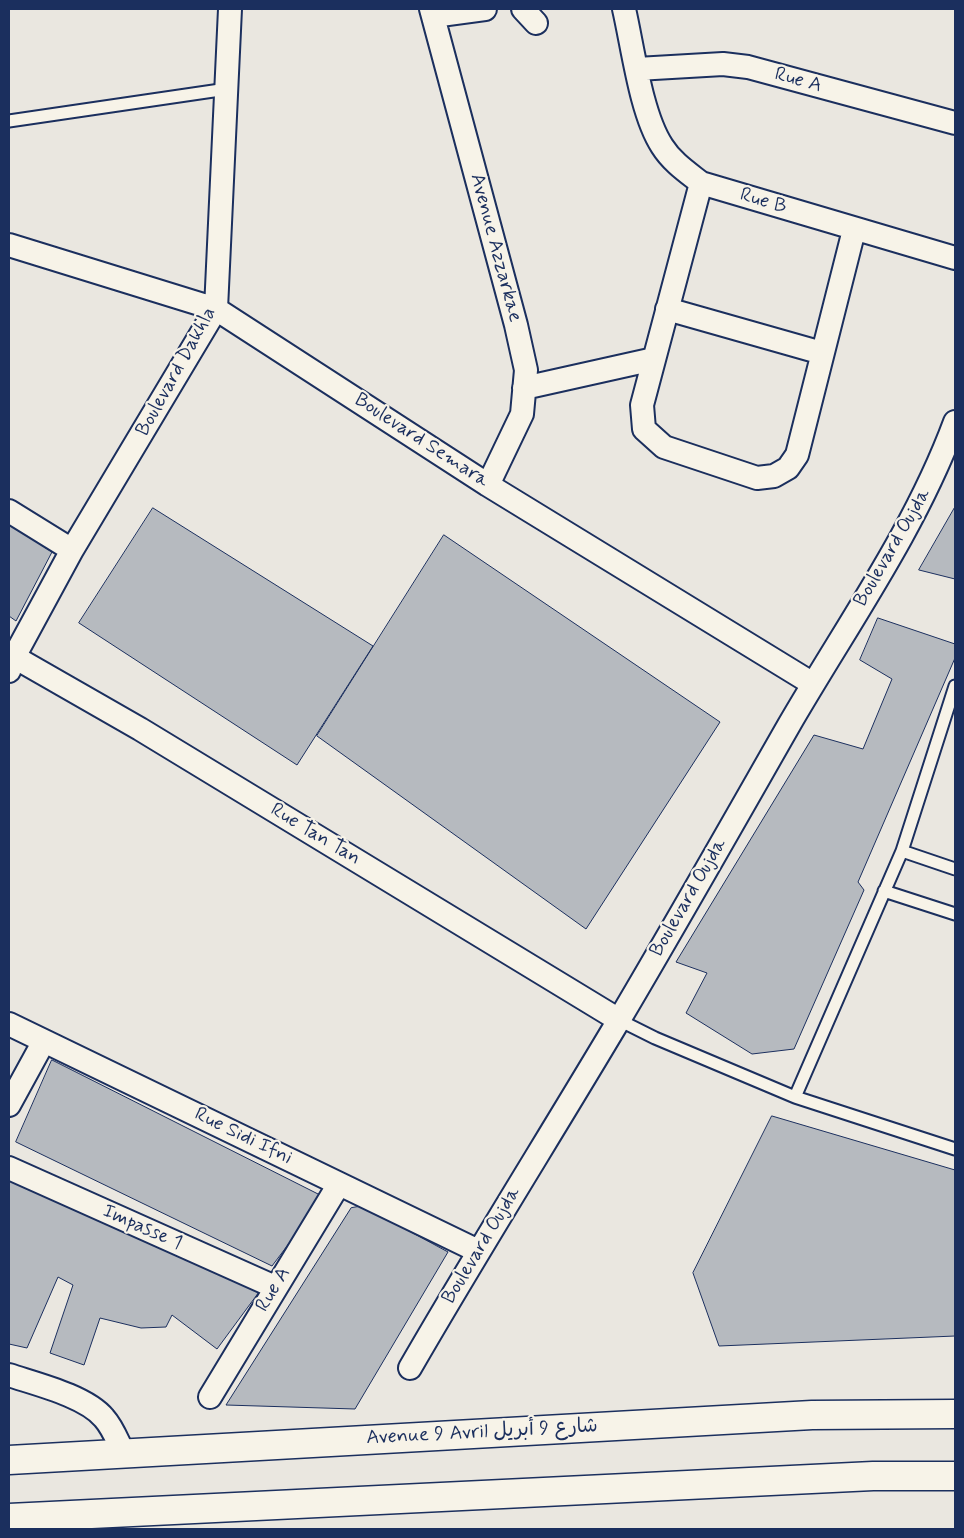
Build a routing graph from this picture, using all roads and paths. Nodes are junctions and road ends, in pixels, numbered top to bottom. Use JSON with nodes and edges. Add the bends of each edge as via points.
{"nodes":[{"id":1,"x":230,"y":9,"type":"edge"},
{"id":2,"x":485,"y":9,"type":"edge"},
{"id":3,"x":624,"y":9,"type":"edge"},
{"id":4,"x":432,"y":13,"type":"edge"},
{"id":5,"x":637,"y":69,"type":"junction"},
{"id":6,"x":226,"y":88,"type":"junction"},
{"id":7,"x":9,"y":121,"type":"edge"},
{"id":8,"x":955,"y":123,"type":"edge"},
{"id":9,"x":701,"y":183,"type":"junction"},
{"id":10,"x":854,"y":230,"type":"junction"},
{"id":11,"x":9,"y":245,"type":"edge"},
{"id":12,"x":955,"y":258,"type":"edge"},
{"id":13,"x":216,"y":310,"type":"junction"},
{"id":14,"x":667,"y":310,"type":"junction"},
{"id":15,"x":822,"y":353,"type":"junction"},
{"id":16,"x":654,"y":358,"type":"junction"},
{"id":17,"x":524,"y":388,"type":"junction"},
{"id":18,"x":955,"y":422,"type":"edge"},
{"id":19,"x":488,"y":485,"type":"junction"},
{"id":20,"x":9,"y":511,"type":"edge"},
{"id":21,"x":72,"y":550,"type":"junction"},
{"id":22,"x":10,"y":661,"type":"edge"},
{"id":23,"x":813,"y":684,"type":"junction"},
{"id":24,"x":955,"y":686,"type":"edge"},
{"id":25,"x":902,"y":851,"type":"junction"},
{"id":26,"x":955,"y":869,"type":"edge"},
{"id":27,"x":884,"y":891,"type":"junction"},
{"id":28,"x":955,"y":914,"type":"edge"},
{"id":29,"x":619,"y":1020,"type":"junction"},
{"id":30,"x":9,"y":1024,"type":"edge"},
{"id":31,"x":44,"y":1041,"type":"junction"},
{"id":32,"x":794,"y":1097,"type":"junction"},
{"id":33,"x":9,"y":1105,"type":"edge"},
{"id":34,"x":955,"y":1149,"type":"edge"},
{"id":35,"x":9,"y":1168,"type":"edge"},
{"id":36,"x":339,"y":1184,"type":"junction"},
{"id":37,"x":478,"y":1250,"type":"junction"},
{"id":38,"x":275,"y":1287,"type":"junction"},
{"id":39,"x":410,"y":1368,"type":"dead end"},
{"id":40,"x":9,"y":1375,"type":"edge"},
{"id":41,"x":210,"y":1397,"type":"dead end"},
{"id":42,"x":955,"y":1414,"type":"edge"},
{"id":43,"x":123,"y":1452,"type":"junction"},
{"id":44,"x":9,"y":1460,"type":"edge"},
{"id":45,"x":955,"y":1476,"type":"edge"},
{"id":46,"x":9,"y":1518,"type":"edge"}],
"edges":[{"from":1,"to":6,"type":"street","name":"Boulevard Dakhla"},
{"from":2,"to":4,"type":"street"},
{"from":3,"to":5,"type":"street","name":"Rue B"},
{"from":4,"to":17,"type":"street","name":"Avenue Azzarkae","via":[[516,325],[526,370]]},
{"from":5,"to":8,"type":"street","name":"Rue A","via":[[722,64],[748,68]]},
{"from":5,"to":9,"type":"street","name":"Rue B","via":[[649,123],[673,161]]},
{"from":6,"to":7,"type":"lane"},
{"from":6,"to":13,"type":"street","name":"Boulevard Dakhla"},
{"from":9,"to":10,"type":"street","name":"Rue B"},
{"from":9,"to":14,"type":"street"},
{"from":10,"to":12,"type":"street","name":"Rue B"},
{"from":10,"to":15,"type":"street"},
{"from":11,"to":13,"type":"street","name":"Boulevard Semara"},
{"from":13,"to":19,"type":"street","name":"Boulevard Semara"},
{"from":13,"to":21,"type":"street","name":"Boulevard Dakhla"},
{"from":14,"to":15,"type":"street"},
{"from":14,"to":16,"type":"street"},
{"from":15,"to":16,"type":"street","via":[[797,455],[788,468],[774,476],[757,478],[664,447],[644,429],[642,405]]},
{"from":16,"to":17,"type":"street"},
{"from":17,"to":19,"type":"street","name":"Avenue Azzarkae","via":[[522,414]]},
{"from":18,"to":23,"type":"street","name":"Boulevard Oujda","via":[[941,461],[899,540]]},
{"from":19,"to":23,"type":"street","name":"Boulevard Semara"},
{"from":20,"to":21,"type":"street"},
{"from":21,"to":22,"type":"street","name":"Boulevard Dakhla"},
{"from":22,"to":29,"type":"street","name":"Rue Tan Tan","via":[[149,734]]},
{"from":23,"to":29,"type":"street","name":"Boulevard Oujda"},
{"from":24,"to":25,"type":"lane"},
{"from":25,"to":26,"type":"lane"},
{"from":25,"to":27,"type":"lane"},
{"from":27,"to":28,"type":"lane"},
{"from":27,"to":32,"type":"lane"},
{"from":29,"to":32,"type":"lane"},
{"from":29,"to":37,"type":"street","name":"Boulevard Oujda"},
{"from":30,"to":31,"type":"street","name":"Rue Sidi Ifni"},
{"from":31,"to":33,"type":"street"},
{"from":31,"to":36,"type":"street","name":"Rue Sidi Ifni"},
{"from":32,"to":34,"type":"lane"},
{"from":35,"to":38,"type":"street","name":"Impasse 1"},
{"from":36,"to":37,"type":"street","name":"Rue Sidi Ifni"},
{"from":36,"to":38,"type":"street","name":"Rue A"},
{"from":37,"to":39,"type":"street","name":"Boulevard Oujda"},
{"from":38,"to":41,"type":"street","name":"Rue A"},
{"from":40,"to":43,"type":"street","via":[[92,1408],[113,1431]]},
{"from":42,"to":43,"type":"highway","name":"Avenue 9 Avril شارع 9 أبريل","via":[[812,1415]]},
{"from":43,"to":44,"type":"highway","name":"Avenue 9 Avril شارع 9 أبريل"},
{"from":45,"to":46,"type":"highway","via":[[873,1476]]}]}
